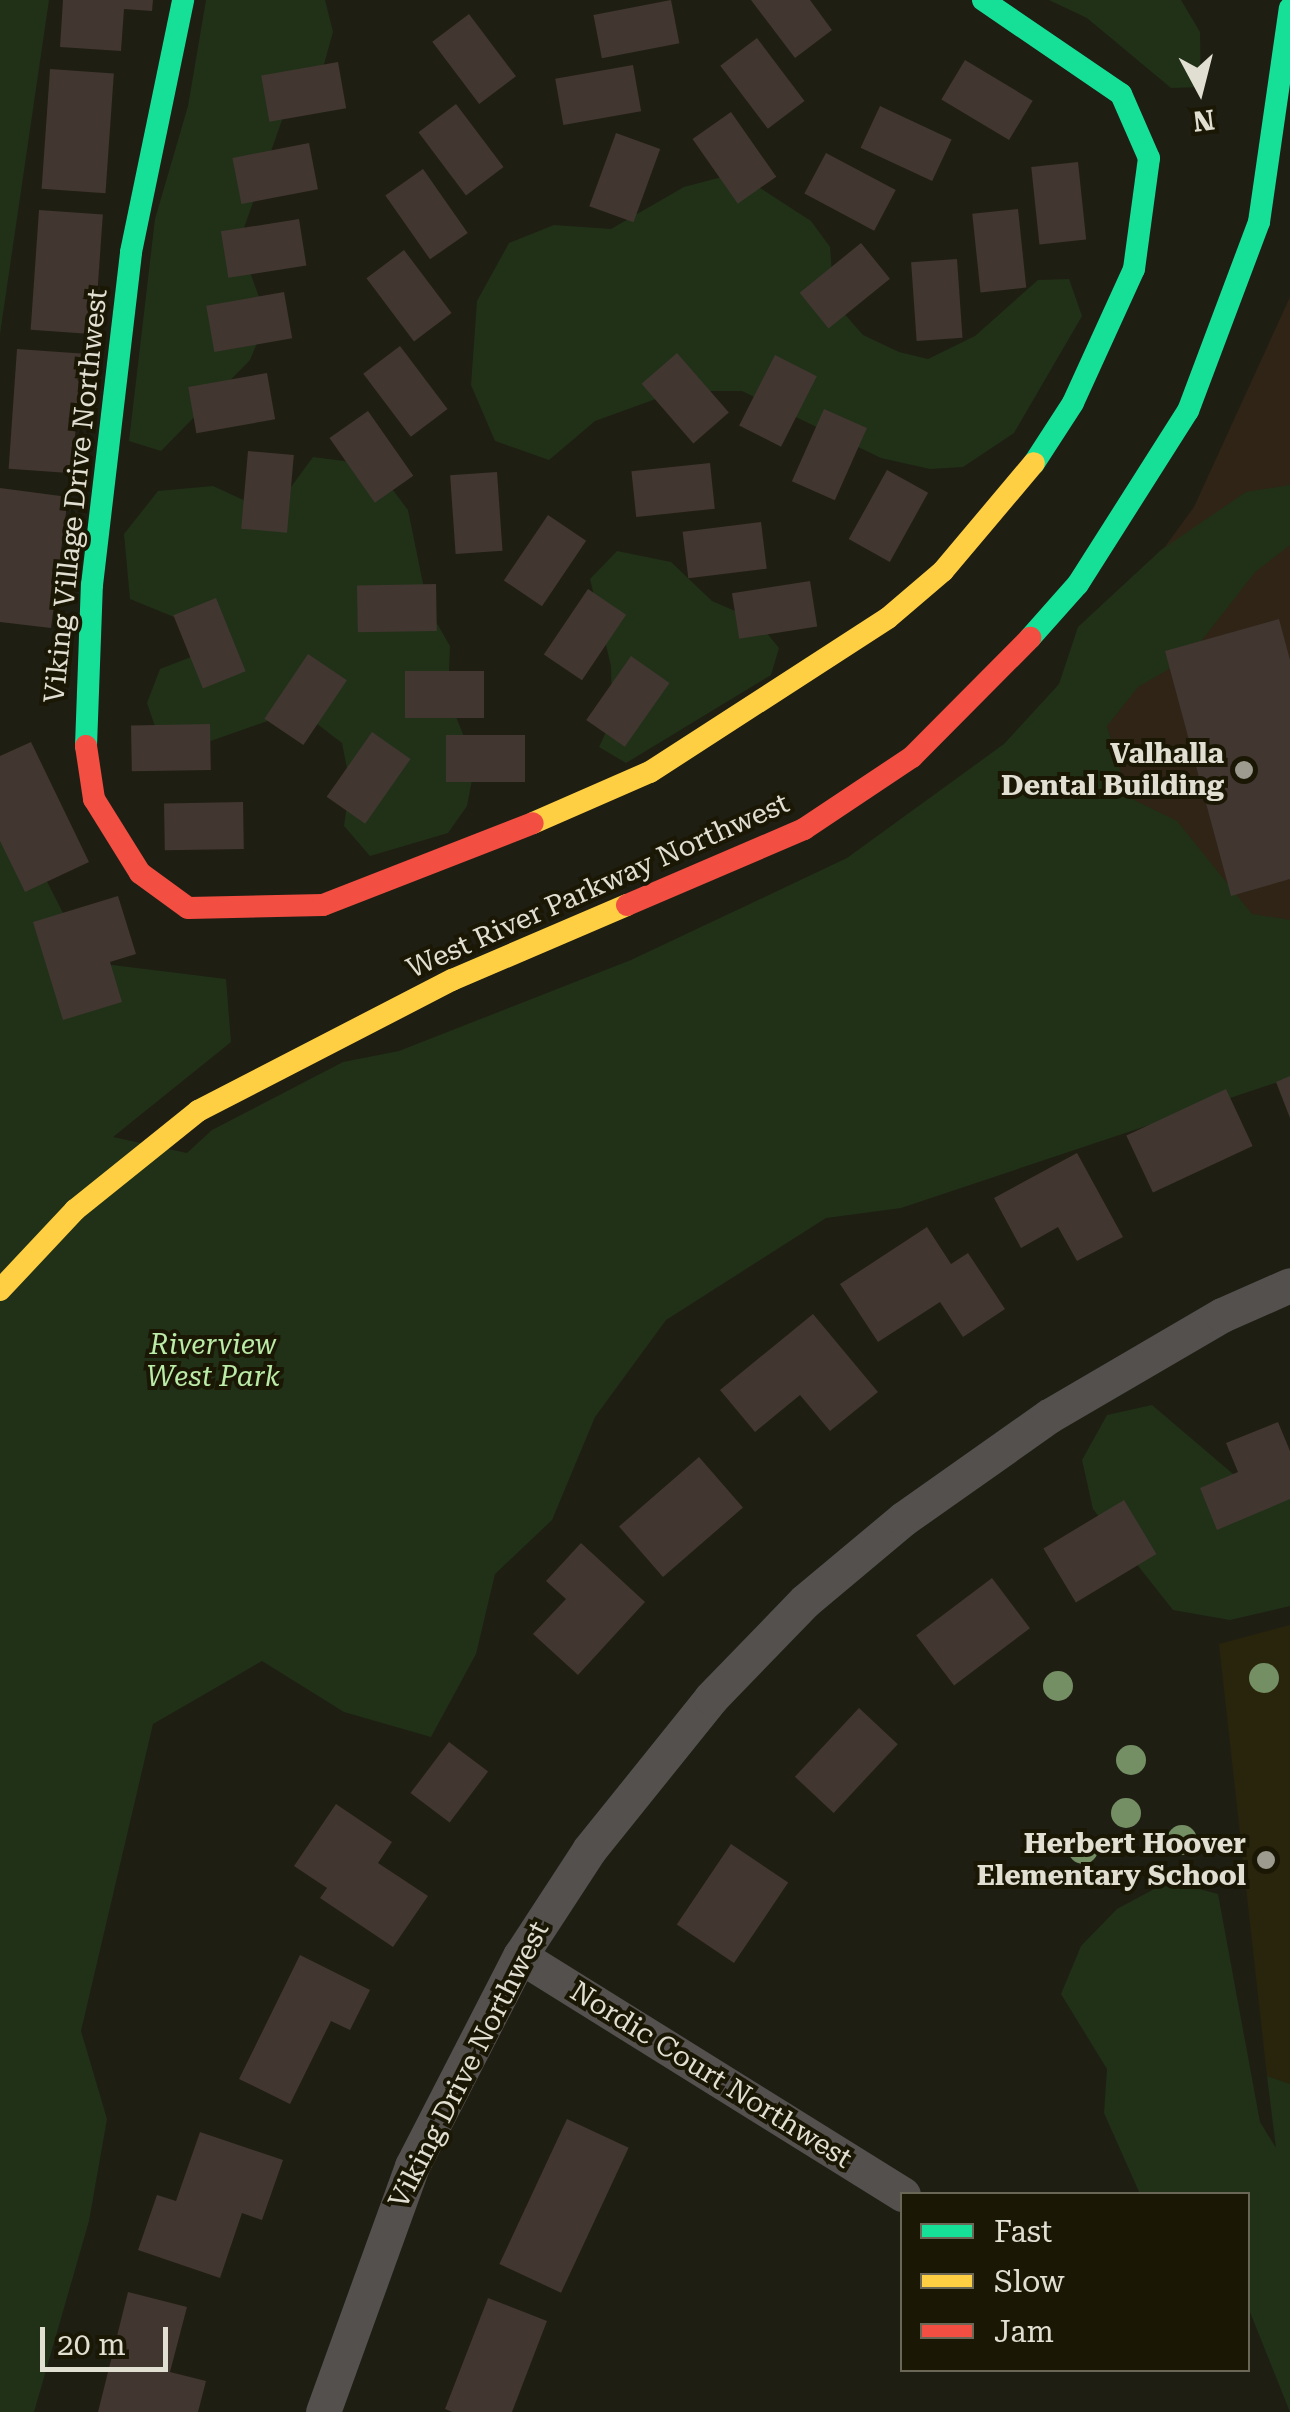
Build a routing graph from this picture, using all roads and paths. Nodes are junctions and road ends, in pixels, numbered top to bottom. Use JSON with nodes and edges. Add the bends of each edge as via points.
{"nodes":[{"id":1,"x":183,"y":0,"type":"edge"},
{"id":2,"x":983,"y":0,"type":"edge"},
{"id":3,"x":1290,"y":8,"type":"edge"},
{"id":4,"x":1290,"y":1285,"type":"edge"},
{"id":5,"x":0,"y":1290,"type":"edge"},
{"id":6,"x":520,"y":1956,"type":"junction"},
{"id":7,"x":900,"y":2192,"type":"edge"},
{"id":8,"x":323,"y":2412,"type":"edge"}],
"edges":[{"from":1,"to":2,"type":"street","name":"Viking Village Drive Northwest","via":[[131,252],[92,585],[86,758],[94,799],[140,873],[188,908],[240,912],[324,905],[416,875],[650,772],[888,618],[942,572],[1016,488],[1072,404],[1114,319],[1144,233],[1150,158],[1121,94]]},
{"from":3,"to":5,"type":"street","name":"West River Parkway Northwest","via":[[1259,222],[1188,411],[1078,584],[972,702],[912,757],[804,829],[452,980],[198,1111],[75,1210]]},
{"from":4,"to":6,"type":"street","name":"Viking Drive Northwest","via":[[1222,1314],[1049,1416],[903,1519],[806,1600],[655,1764]]},
{"from":6,"to":7,"type":"street","name":"Nordic Court Northwest"},
{"from":6,"to":8,"type":"street","name":"Viking Drive Northwest","via":[[412,2166]]}]}
